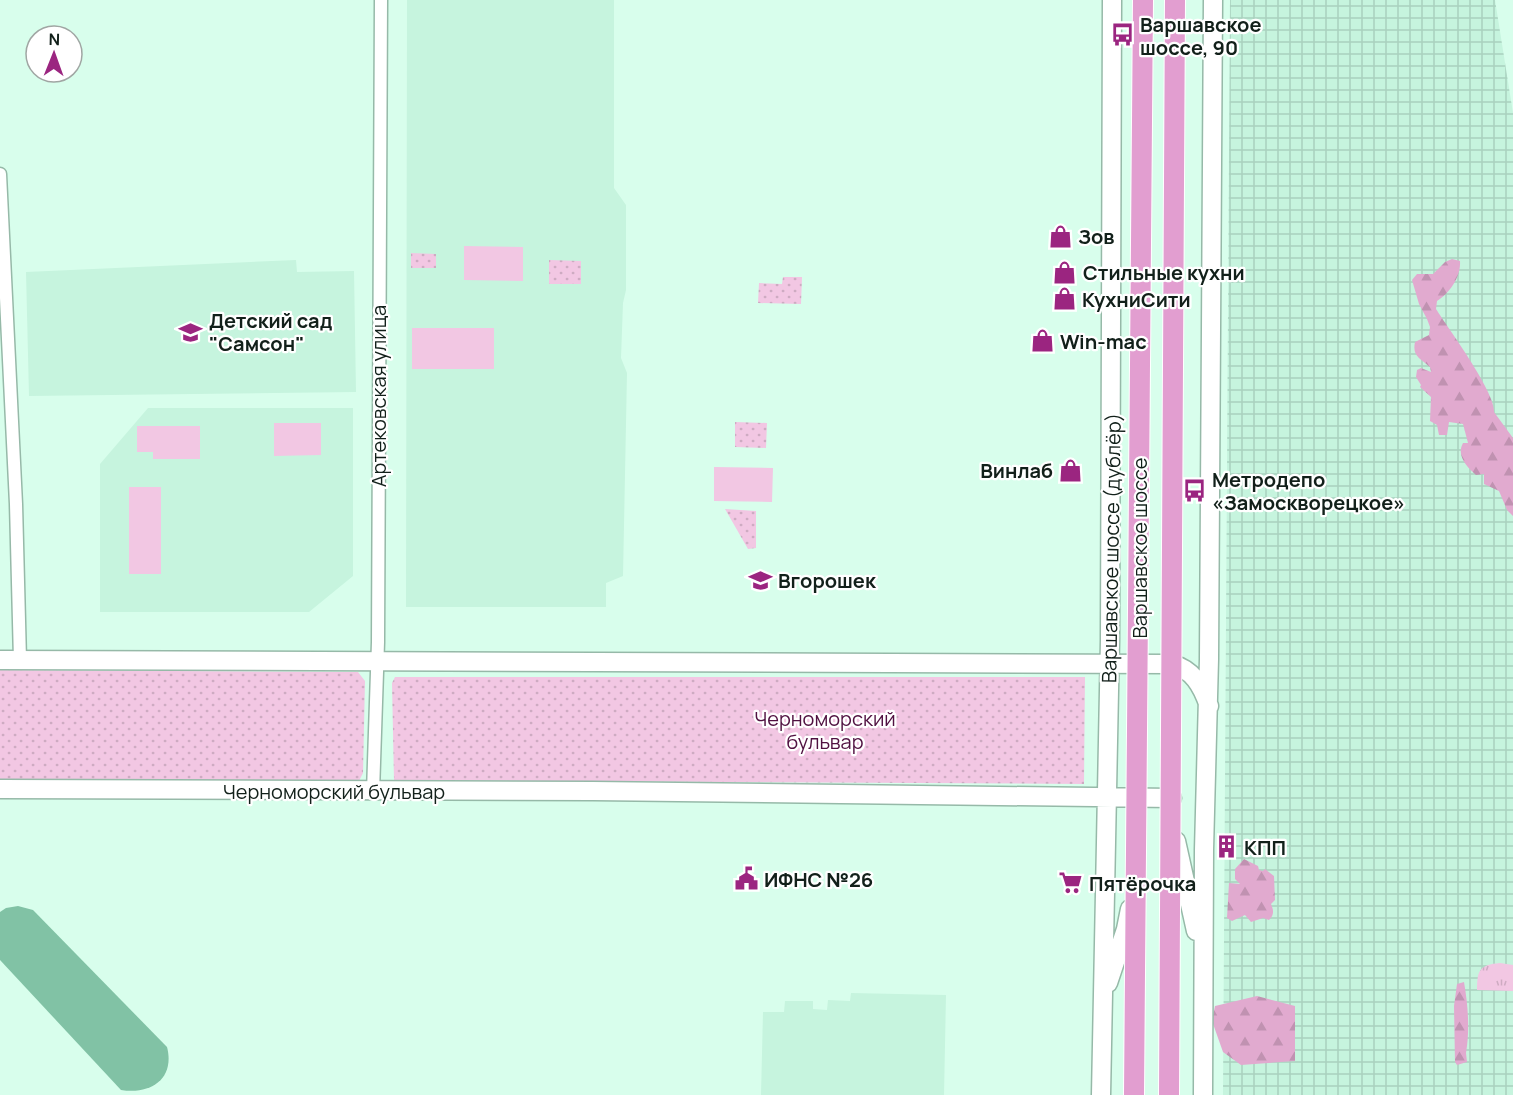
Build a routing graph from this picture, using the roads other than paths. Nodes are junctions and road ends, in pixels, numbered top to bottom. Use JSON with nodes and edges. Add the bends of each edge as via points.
{"nodes":[{"id":1,"x":381,"y":0,"type":"edge"},
{"id":2,"x":1112,"y":0,"type":"edge"},
{"id":3,"x":1143,"y":0,"type":"edge"},
{"id":4,"x":1175,"y":0,"type":"edge"},
{"id":5,"x":1213,"y":0,"type":"edge"},
{"id":6,"x":0,"y":174,"type":"edge"},
{"id":7,"x":0,"y":660,"type":"edge"},
{"id":8,"x":20,"y":660,"type":"junction"},
{"id":9,"x":376,"y":661,"type":"junction"},
{"id":10,"x":1110,"y":663,"type":"junction"},
{"id":11,"x":1139,"y":664,"type":"junction"},
{"id":12,"x":1171,"y":664,"type":"junction"},
{"id":13,"x":1209,"y":706,"type":"junction"},
{"id":14,"x":0,"y":789,"type":"edge"},
{"id":15,"x":374,"y":792,"type":"junction"},
{"id":16,"x":1108,"y":797,"type":"junction"},
{"id":17,"x":1137,"y":797,"type":"junction"},
{"id":18,"x":1172,"y":798,"type":"junction"},
{"id":19,"x":1172,"y":819,"type":"junction"},
{"id":20,"x":1136,"y":881,"type":"junction"},
{"id":21,"x":1204,"y":968,"type":"junction"},
{"id":22,"x":1103,"y":999,"type":"junction"},
{"id":23,"x":1101,"y":1095,"type":"edge"},
{"id":24,"x":1134,"y":1095,"type":"edge"},
{"id":25,"x":1169,"y":1095,"type":"edge"},
{"id":26,"x":1203,"y":1095,"type":"edge"}],
"edges":[{"from":1,"to":9,"type":"street","name":"Артековская улица"},
{"from":2,"to":10,"type":"street","name":"Варшавское шоссе (дублёр)"},
{"from":3,"to":11,"type":"main road","name":"Варшавское шоссе"},
{"from":4,"to":12,"type":"main road","name":"Варшавское шоссе"},
{"from":5,"to":13,"type":"street"},
{"from":6,"to":8,"type":"street"},
{"from":7,"to":8,"type":"street"},
{"from":8,"to":9,"type":"street"},
{"from":9,"to":10,"type":"street"},
{"from":9,"to":15,"type":"street","name":"Артековская улица"},
{"from":10,"to":11,"type":"street"},
{"from":10,"to":16,"type":"street","name":"Варшавское шоссе (дублёр)"},
{"from":11,"to":12,"type":"street"},
{"from":11,"to":17,"type":"main road","name":"Варшавское шоссе"},
{"from":12,"to":13,"type":"street","via":[[1183,667],[1194,677]]},
{"from":12,"to":18,"type":"main road","name":"Варшавское шоссе"},
{"from":13,"to":21,"type":"street"},
{"from":14,"to":15,"type":"street","name":"Черноморский бульвар"},
{"from":15,"to":16,"type":"street","name":"Черноморский бульвар"},
{"from":16,"to":17,"type":"street","name":"Черноморский бульвар"},
{"from":16,"to":22,"type":"street","name":"Варшавское шоссе (дублёр)"},
{"from":17,"to":18,"type":"street","name":"Черноморский бульвар"},
{"from":17,"to":20,"type":"main road","name":"Варшавское шоссе"},
{"from":18,"to":19,"type":"main road","name":"Варшавское шоссе"},
{"from":19,"to":21,"type":"street"},
{"from":19,"to":25,"type":"main road","name":"Варшавское шоссе"},
{"from":20,"to":22,"type":"street","via":[[1126,929]]},
{"from":20,"to":24,"type":"main road","name":"Варшавское шоссе"},
{"from":21,"to":26,"type":"street"},
{"from":22,"to":23,"type":"street","name":"Варшавское шоссе (дублёр)"}]}
